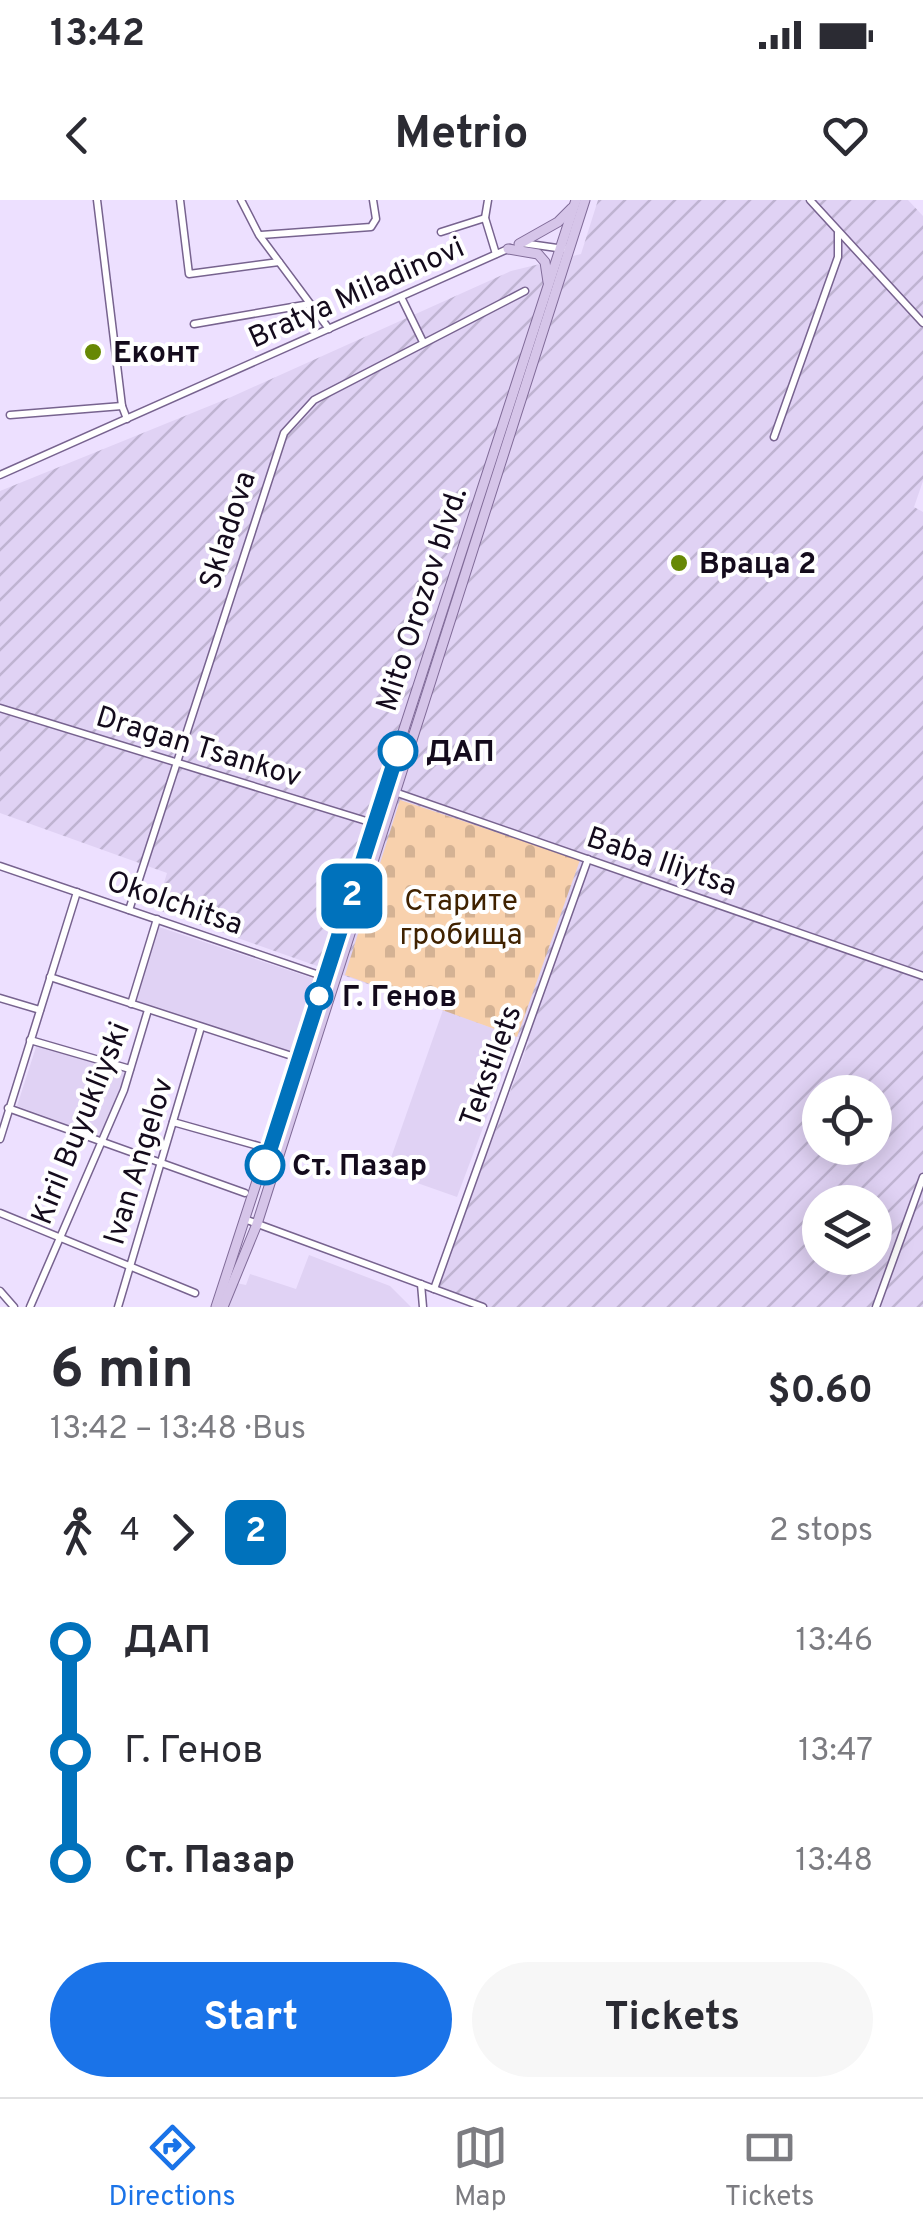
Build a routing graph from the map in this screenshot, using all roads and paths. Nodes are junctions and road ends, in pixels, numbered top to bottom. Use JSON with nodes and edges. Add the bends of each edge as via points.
{"nodes":[{"id":1,"x":97,"y":200,"type":"edge"},
{"id":2,"x":180,"y":200,"type":"edge"},
{"id":3,"x":241,"y":200,"type":"edge"},
{"id":4,"x":374,"y":200,"type":"edge"},
{"id":5,"x":488,"y":200,"type":"edge"},
{"id":6,"x":585,"y":200,"type":"edge"},
{"id":7,"x":810,"y":200,"type":"edge"},
{"id":8,"x":575,"y":203,"type":"edge"},
{"id":9,"x":486,"y":218,"type":"junction"},
{"id":10,"x":441,"y":232,"type":"dead end"},
{"id":11,"x":838,"y":233,"type":"junction"},
{"id":12,"x":260,"y":235,"type":"junction"},
{"id":13,"x":519,"y":244,"type":"junction"},
{"id":14,"x":508,"y":249,"type":"junction"},
{"id":15,"x":565,"y":249,"type":"junction"},
{"id":16,"x":496,"y":254,"type":"junction"},
{"id":17,"x":279,"y":262,"type":"junction"},
{"id":18,"x":548,"y":285,"type":"junction"},
{"id":19,"x":524,"y":291,"type":"dead end"},
{"id":20,"x":401,"y":296,"type":"junction"},
{"id":21,"x":310,"y":304,"type":"junction"},
{"id":22,"x":923,"y":323,"type":"edge"},
{"id":23,"x":194,"y":324,"type":"dead end"},
{"id":24,"x":329,"y":329,"type":"junction"},
{"id":25,"x":424,"y":342,"type":"junction"},
{"id":26,"x":122,"y":406,"type":"junction"},
{"id":27,"x":10,"y":415,"type":"dead end"},
{"id":28,"x":127,"y":418,"type":"junction"},
{"id":29,"x":774,"y":436,"type":"dead end"},
{"id":30,"x":0,"y":475,"type":"edge"},
{"id":31,"x":0,"y":708,"type":"edge"},
{"id":32,"x":176,"y":764,"type":"junction"},
{"id":33,"x":391,"y":790,"type":"junction"},
{"id":34,"x":380,"y":825,"type":"junction"},
{"id":35,"x":588,"y":859,"type":"junction"},
{"id":36,"x":0,"y":866,"type":"edge"},
{"id":37,"x":78,"y":892,"type":"junction"},
{"id":38,"x":129,"y":910,"type":"junction"},
{"id":39,"x":157,"y":919,"type":"junction"},
{"id":40,"x":923,"y":976,"type":"edge"},
{"id":41,"x":50,"y":977,"type":"junction"},
{"id":42,"x":330,"y":979,"type":"junction"},
{"id":43,"x":0,"y":998,"type":"edge"},
{"id":44,"x":131,"y":1004,"type":"junction"},
{"id":45,"x":40,"y":1010,"type":"junction"},
{"id":46,"x":148,"y":1010,"type":"junction"},
{"id":47,"x":202,"y":1027,"type":"junction"},
{"id":48,"x":30,"y":1040,"type":"junction"},
{"id":49,"x":299,"y":1059,"type":"junction"},
{"id":50,"x":130,"y":1068,"type":"junction"},
{"id":51,"x":0,"y":1086,"type":"edge"},
{"id":52,"x":14,"y":1091,"type":"junction"},
{"id":53,"x":8,"y":1108,"type":"junction"},
{"id":54,"x":173,"y":1122,"type":"junction"},
{"id":55,"x":1,"y":1134,"type":"edge"},
{"id":56,"x":101,"y":1142,"type":"junction"},
{"id":57,"x":262,"y":1147,"type":"dead end"},
{"id":58,"x":161,"y":1163,"type":"junction"},
{"id":59,"x":923,"y":1177,"type":"edge"},
{"id":60,"x":245,"y":1193,"type":"dead end"},
{"id":61,"x":0,"y":1213,"type":"edge"},
{"id":62,"x":252,"y":1222,"type":"junction"},
{"id":63,"x":58,"y":1238,"type":"junction"},
{"id":64,"x":129,"y":1268,"type":"junction"},
{"id":65,"x":421,"y":1284,"type":"junction"},
{"id":66,"x":434,"y":1289,"type":"junction"},
{"id":67,"x":0,"y":1291,"type":"edge"},
{"id":68,"x":195,"y":1293,"type":"dead end"},
{"id":69,"x":14,"y":1307,"type":"edge"},
{"id":70,"x":30,"y":1307,"type":"edge"},
{"id":71,"x":118,"y":1307,"type":"edge"},
{"id":72,"x":220,"y":1307,"type":"edge"},
{"id":73,"x":423,"y":1307,"type":"edge"},
{"id":74,"x":483,"y":1307,"type":"edge"},
{"id":75,"x":876,"y":1307,"type":"edge"}],
"edges":[{"from":1,"to":26,"type":"street"},
{"from":2,"to":17,"type":"street","via":[[189,274]]},
{"from":3,"to":12,"type":"street"},
{"from":4,"to":12,"type":"street","via":[[371,227]]},
{"from":5,"to":9,"type":"street"},
{"from":6,"to":15,"type":"main road"},
{"from":7,"to":11,"type":"street"},
{"from":8,"to":13,"type":"main road","via":[[558,222]]},
{"from":8,"to":15,"type":"main road"},
{"from":9,"to":10,"type":"street"},
{"from":9,"to":16,"type":"street"},
{"from":11,"to":22,"type":"street"},
{"from":11,"to":29,"type":"street","via":[[838,257]]},
{"from":12,"to":17,"type":"street"},
{"from":13,"to":14,"type":"street","name":"Bratya Miladinovi"},
{"from":13,"to":15,"type":"street"},
{"from":14,"to":16,"type":"street","name":"Bratya Miladinovi"},
{"from":14,"to":18,"type":"main road","via":[[538,254]]},
{"from":15,"to":18,"type":"main road","name":"Mito Orozov blvd."},
{"from":15,"to":33,"type":"main road","name":"Mito Orozov blvd."},
{"from":16,"to":20,"type":"street","name":"Bratya Miladinovi"},
{"from":17,"to":21,"type":"street"},
{"from":18,"to":33,"type":"main road","name":"Mito Orozov blvd."},
{"from":19,"to":25,"type":"street","name":"Skladova"},
{"from":20,"to":24,"type":"street","name":"Bratya Miladinovi"},
{"from":20,"to":25,"type":"street"},
{"from":21,"to":23,"type":"street"},
{"from":21,"to":24,"type":"street"},
{"from":24,"to":28,"type":"street","name":"Bratya Miladinovi"},
{"from":25,"to":32,"type":"street","name":"Skladova","via":[[314,400],[284,433]]},
{"from":26,"to":27,"type":"street"},
{"from":26,"to":28,"type":"street"},
{"from":28,"to":30,"type":"street","name":"Bratya Miladinovi"},
{"from":31,"to":32,"type":"street","name":"Dragan Tsankov"},
{"from":32,"to":34,"type":"street","name":"Dragan Tsankov"},
{"from":32,"to":38,"type":"street","name":"Skladova"},
{"from":33,"to":34,"type":"main road","name":"Mito Orozov blvd."},
{"from":33,"to":35,"type":"street","name":"Baba Iliytsa"},
{"from":34,"to":42,"type":"main road","name":"Mito Orozov blvd."},
{"from":35,"to":40,"type":"street","name":"Baba Iliytsa"},
{"from":35,"to":66,"type":"street","name":"Tekstilets"},
{"from":36,"to":37,"type":"street","name":"Okolchitsa"},
{"from":37,"to":38,"type":"street","name":"Okolchitsa"},
{"from":37,"to":41,"type":"street"},
{"from":38,"to":39,"type":"street","name":"Okolchitsa"},
{"from":39,"to":42,"type":"street","name":"Okolchitsa"},
{"from":39,"to":44,"type":"street"},
{"from":41,"to":44,"type":"street"},
{"from":41,"to":45,"type":"street"},
{"from":42,"to":49,"type":"main road","name":"Mito Orozov blvd."},
{"from":42,"to":62,"type":"main road","name":"Mito Orozov blvd."},
{"from":43,"to":45,"type":"street"},
{"from":44,"to":46,"type":"street"},
{"from":45,"to":48,"type":"street"},
{"from":46,"to":47,"type":"street"},
{"from":46,"to":50,"type":"street","name":"Kiril Buyukliyski"},
{"from":47,"to":49,"type":"street"},
{"from":47,"to":54,"type":"street","name":"Ivan Angelov"},
{"from":48,"to":50,"type":"street"},
{"from":48,"to":52,"type":"street"},
{"from":49,"to":62,"type":"main road","name":"Mito Orozov blvd."},
{"from":50,"to":56,"type":"street","name":"Kiril Buyukliyski"},
{"from":51,"to":52,"type":"street"},
{"from":52,"to":53,"type":"street"},
{"from":53,"to":55,"type":"street"},
{"from":53,"to":56,"type":"street"},
{"from":54,"to":57,"type":"street"},
{"from":54,"to":58,"type":"street","name":"Ivan Angelov"},
{"from":56,"to":58,"type":"street"},
{"from":56,"to":63,"type":"street","name":"Kiril Buyukliyski"},
{"from":58,"to":60,"type":"street"},
{"from":58,"to":64,"type":"street","name":"Ivan Angelov"},
{"from":59,"to":75,"type":"street"},
{"from":61,"to":63,"type":"street"},
{"from":62,"to":65,"type":"street"},
{"from":62,"to":72,"type":"main road","name":"Mito Orozov blvd."},
{"from":63,"to":64,"type":"street"},
{"from":63,"to":70,"type":"street","name":"Kiril Buyukliyski"},
{"from":64,"to":68,"type":"street"},
{"from":64,"to":71,"type":"street","name":"Ivan Angelov"},
{"from":65,"to":66,"type":"street"},
{"from":65,"to":73,"type":"street"},
{"from":66,"to":74,"type":"street"},
{"from":67,"to":69,"type":"street"}]}
